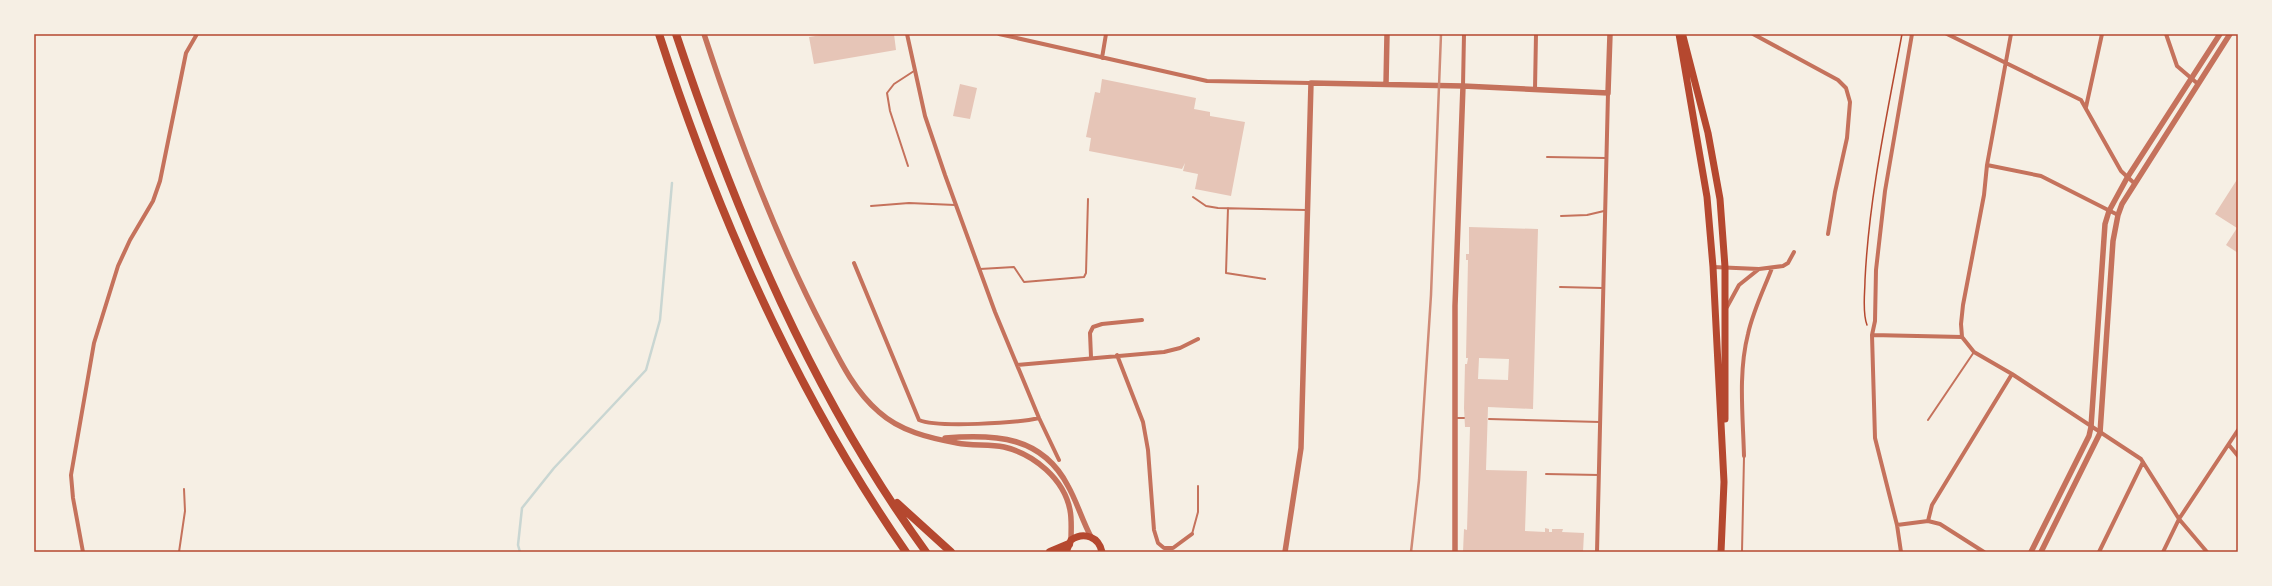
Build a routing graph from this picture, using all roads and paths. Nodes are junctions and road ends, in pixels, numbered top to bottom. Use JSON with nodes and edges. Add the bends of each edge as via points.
{"nodes":[{"id":1,"x":197,"y":34,"type":"edge"},
{"id":2,"x":659,"y":34,"type":"edge"},
{"id":3,"x":676,"y":34,"type":"edge"},
{"id":4,"x":704,"y":34,"type":"edge"},
{"id":5,"x":907,"y":34,"type":"edge"},
{"id":6,"x":999,"y":34,"type":"edge"},
{"id":7,"x":1106,"y":34,"type":"edge"},
{"id":8,"x":1387,"y":34,"type":"edge"},
{"id":9,"x":1464,"y":34,"type":"edge"},
{"id":10,"x":1536,"y":34,"type":"edge"},
{"id":11,"x":1610,"y":34,"type":"edge"},
{"id":12,"x":1681,"y":34,"type":"edge"},
{"id":13,"x":1753,"y":34,"type":"edge"},
{"id":14,"x":1902,"y":34,"type":"edge"},
{"id":15,"x":1912,"y":34,"type":"edge"},
{"id":16,"x":1947,"y":34,"type":"edge"},
{"id":17,"x":2011,"y":34,"type":"edge"},
{"id":18,"x":2102,"y":34,"type":"edge"},
{"id":19,"x":2166,"y":34,"type":"edge"},
{"id":20,"x":2220,"y":34,"type":"edge"},
{"id":21,"x":2230,"y":34,"type":"edge"},
{"id":22,"x":1009,"y":35,"type":"edge"},
{"id":23,"x":1102,"y":58,"type":"junction"},
{"id":24,"x":2005,"y":62,"type":"junction"},
{"id":25,"x":914,"y":71,"type":"junction"},
{"id":26,"x":2191,"y":79,"type":"junction"},
{"id":27,"x":1311,"y":83,"type":"junction"},
{"id":28,"x":1386,"y":84,"type":"junction"},
{"id":29,"x":2198,"y":84,"type":"junction"},
{"id":30,"x":1463,"y":86,"type":"junction"},
{"id":31,"x":1535,"y":90,"type":"junction"},
{"id":32,"x":1608,"y":92,"type":"junction"},
{"id":33,"x":2086,"y":107,"type":"junction"},
{"id":34,"x":1547,"y":157,"type":"dead end"},
{"id":35,"x":1606,"y":158,"type":"junction"},
{"id":36,"x":1986,"y":165,"type":"junction"},
{"id":37,"x":908,"y":166,"type":"dead end"},
{"id":38,"x":2127,"y":178,"type":"junction"},
{"id":39,"x":2134,"y":183,"type":"junction"},
{"id":40,"x":1088,"y":198,"type":"dead end"},
{"id":41,"x":1193,"y":198,"type":"dead end"},
{"id":42,"x":955,"y":205,"type":"junction"},
{"id":43,"x":871,"y":206,"type":"dead end"},
{"id":44,"x":1228,"y":208,"type":"junction"},
{"id":45,"x":1307,"y":210,"type":"junction"},
{"id":46,"x":1605,"y":210,"type":"junction"},
{"id":47,"x":2109,"y":211,"type":"junction"},
{"id":48,"x":2118,"y":215,"type":"junction"},
{"id":49,"x":1561,"y":216,"type":"dead end"},
{"id":50,"x":1828,"y":234,"type":"dead end"},
{"id":51,"x":1794,"y":252,"type":"dead end"},
{"id":52,"x":854,"y":262,"type":"dead end"},
{"id":53,"x":1713,"y":267,"type":"junction"},
{"id":54,"x":1725,"y":267,"type":"junction"},
{"id":55,"x":1772,"y":268,"type":"junction"},
{"id":56,"x":979,"y":269,"type":"junction"},
{"id":57,"x":1759,"y":269,"type":"junction"},
{"id":58,"x":1265,"y":279,"type":"dead end"},
{"id":59,"x":1560,"y":287,"type":"dead end"},
{"id":60,"x":1604,"y":288,"type":"junction"},
{"id":61,"x":1725,"y":311,"type":"junction"},
{"id":62,"x":1142,"y":320,"type":"dead end"},
{"id":63,"x":1872,"y":335,"type":"junction"},
{"id":64,"x":1962,"y":337,"type":"junction"},
{"id":65,"x":1198,"y":339,"type":"dead end"},
{"id":66,"x":1974,"y":352,"type":"junction"},
{"id":67,"x":1117,"y":355,"type":"junction"},
{"id":68,"x":1091,"y":357,"type":"junction"},
{"id":69,"x":1017,"y":365,"type":"junction"},
{"id":70,"x":2012,"y":374,"type":"junction"},
{"id":71,"x":1039,"y":418,"type":"junction"},
{"id":72,"x":1455,"y":418,"type":"junction"},
{"id":73,"x":1464,"y":418,"type":"dead end"},
{"id":74,"x":1489,"y":419,"type":"dead end"},
{"id":75,"x":1928,"y":420,"type":"dead end"},
{"id":76,"x":1601,"y":422,"type":"junction"},
{"id":77,"x":2091,"y":427,"type":"junction"},
{"id":78,"x":2238,"y":430,"type":"edge"},
{"id":79,"x":1723,"y":433,"type":"junction"},
{"id":80,"x":2100,"y":433,"type":"junction"},
{"id":81,"x":940,"y":438,"type":"junction"},
{"id":82,"x":2229,"y":445,"type":"junction"},
{"id":83,"x":1744,"y":456,"type":"joint"},
{"id":84,"x":2238,"y":456,"type":"edge"},
{"id":85,"x":1059,"y":460,"type":"dead end"},
{"id":86,"x":2143,"y":462,"type":"junction"},
{"id":87,"x":1546,"y":474,"type":"dead end"},
{"id":88,"x":1600,"y":475,"type":"junction"},
{"id":89,"x":1198,"y":486,"type":"dead end"},
{"id":90,"x":184,"y":489,"type":"dead end"},
{"id":91,"x":886,"y":492,"type":"junction"},
{"id":92,"x":2179,"y":520,"type":"junction"},
{"id":93,"x":1928,"y":521,"type":"junction"},
{"id":94,"x":1897,"y":525,"type":"junction"},
{"id":95,"x":1192,"y":534,"type":"joint"},
{"id":96,"x":1091,"y":537,"type":"junction"},
{"id":97,"x":1070,"y":542,"type":"junction"},
{"id":98,"x":83,"y":552,"type":"edge"},
{"id":99,"x":179,"y":552,"type":"edge"},
{"id":100,"x":906,"y":552,"type":"edge"},
{"id":101,"x":926,"y":552,"type":"edge"},
{"id":102,"x":951,"y":552,"type":"edge"},
{"id":103,"x":1050,"y":552,"type":"edge"},
{"id":104,"x":1066,"y":552,"type":"edge"},
{"id":105,"x":1102,"y":552,"type":"edge"},
{"id":106,"x":1285,"y":552,"type":"edge"},
{"id":107,"x":1455,"y":552,"type":"edge"},
{"id":108,"x":1597,"y":552,"type":"edge"},
{"id":109,"x":1721,"y":552,"type":"edge"},
{"id":110,"x":1742,"y":552,"type":"edge"},
{"id":111,"x":1901,"y":552,"type":"edge"},
{"id":112,"x":1984,"y":552,"type":"edge"},
{"id":113,"x":2031,"y":552,"type":"edge"},
{"id":114,"x":2041,"y":552,"type":"edge"},
{"id":115,"x":2098,"y":552,"type":"edge"},
{"id":116,"x":2163,"y":552,"type":"edge"},
{"id":117,"x":2207,"y":552,"type":"edge"}],
"edges":[{"from":1,"to":98,"type":"street","via":[[186,53],[160,181],[153,201],[118,266],[94,343],[71,475]]},
{"from":2,"to":100,"type":"highway","via":[[714,188],[770,319],[842,454]]},
{"from":3,"to":91,"type":"highway","via":[[724,170],[782,307],[844,424]]},
{"from":4,"to":81,"type":"street","via":[[730,110],[798,279],[847,373],[878,412],[900,427]]},
{"from":5,"to":25,"type":"street"},
{"from":6,"to":22,"type":"street"},
{"from":7,"to":23,"type":"street"},
{"from":8,"to":28,"type":"street"},
{"from":9,"to":30,"type":"street"},
{"from":10,"to":31,"type":"street"},
{"from":11,"to":32,"type":"street"},
{"from":12,"to":53,"type":"main road","via":[[1707,197]]},
{"from":12,"to":54,"type":"main road","via":[[1689,53],[1715,167]]},
{"from":13,"to":50,"type":"street","via":[[1838,80],[1846,88],[1850,102],[1847,138]]},
{"from":14,"to":63,"type":"path","via":[[1874,192],[1866,268],[1865,320]]},
{"from":15,"to":63,"type":"street","via":[[1884,191]]},
{"from":16,"to":24,"type":"street"},
{"from":17,"to":24,"type":"street"},
{"from":18,"to":33,"type":"street"},
{"from":19,"to":26,"type":"street","via":[[2177,66]]},
{"from":20,"to":26,"type":"street"},
{"from":21,"to":29,"type":"street"},
{"from":22,"to":23,"type":"street"},
{"from":23,"to":27,"type":"street","via":[[1207,81]]},
{"from":24,"to":33,"type":"street","via":[[2082,100]]},
{"from":24,"to":36,"type":"street"},
{"from":25,"to":37,"type":"lane","via":[[894,84],[887,93],[890,111]]},
{"from":25,"to":42,"type":"street","via":[[925,116]]},
{"from":26,"to":29,"type":"street"},
{"from":26,"to":38,"type":"street"},
{"from":27,"to":28,"type":"street"},
{"from":27,"to":45,"type":"street"},
{"from":28,"to":30,"type":"street"},
{"from":29,"to":39,"type":"street"},
{"from":30,"to":31,"type":"street"},
{"from":30,"to":72,"type":"street","via":[[1455,306]]},
{"from":31,"to":32,"type":"street"},
{"from":32,"to":35,"type":"street"},
{"from":33,"to":38,"type":"street"},
{"from":34,"to":35,"type":"lane"},
{"from":35,"to":46,"type":"street"},
{"from":36,"to":47,"type":"street","via":[[2041,176]]},
{"from":36,"to":64,"type":"street","via":[[1984,195],[1960,324]]},
{"from":38,"to":39,"type":"street"},
{"from":38,"to":47,"type":"street"},
{"from":39,"to":48,"type":"street"},
{"from":40,"to":56,"type":"lane","via":[[1084,277],[1024,282],[1014,267]]},
{"from":41,"to":44,"type":"lane","via":[[1206,206]]},
{"from":42,"to":43,"type":"lane","via":[[900,203]]},
{"from":42,"to":56,"type":"street"},
{"from":44,"to":45,"type":"lane"},
{"from":44,"to":58,"type":"lane","via":[[1224,270],[1226,273]]},
{"from":45,"to":106,"type":"street","via":[[1300,456]]},
{"from":46,"to":49,"type":"lane","via":[[1587,215]]},
{"from":46,"to":60,"type":"street"},
{"from":47,"to":48,"type":"street"},
{"from":47,"to":77,"type":"street","via":[[2104,224]]},
{"from":48,"to":80,"type":"street","via":[[2112,241]]},
{"from":51,"to":55,"type":"street","via":[[1788,263]]},
{"from":52,"to":71,"type":"street","via":[[919,420],[928,423],[973,423],[1023,422]]},
{"from":53,"to":54,"type":"street"},
{"from":53,"to":79,"type":"main road"},
{"from":54,"to":57,"type":"street"},
{"from":54,"to":61,"type":"main road"},
{"from":55,"to":57,"type":"street"},
{"from":55,"to":83,"type":"street","via":[[1745,348]]},
{"from":56,"to":69,"type":"street"},
{"from":57,"to":61,"type":"street","via":[[1739,285]]},
{"from":59,"to":60,"type":"lane"},
{"from":60,"to":76,"type":"street"},
{"from":61,"to":79,"type":"main road","via":[[1726,403]]},
{"from":62,"to":68,"type":"street","via":[[1093,327],[1090,333]]},
{"from":63,"to":64,"type":"street"},
{"from":63,"to":94,"type":"street","via":[[1875,438]]},
{"from":64,"to":66,"type":"street"},
{"from":65,"to":67,"type":"street","via":[[1164,352]]},
{"from":66,"to":70,"type":"street"},
{"from":66,"to":75,"type":"lane"},
{"from":67,"to":68,"type":"street"},
{"from":67,"to":95,"type":"street","via":[[1143,422],[1148,450],[1154,530],[1158,543],[1164,548],[1173,548]]},
{"from":68,"to":69,"type":"street"},
{"from":69,"to":71,"type":"street"},
{"from":70,"to":77,"type":"street"},
{"from":70,"to":93,"type":"street","via":[[1932,505]]},
{"from":71,"to":85,"type":"street"},
{"from":72,"to":73,"type":"lane"},
{"from":72,"to":107,"type":"street"},
{"from":74,"to":76,"type":"lane"},
{"from":76,"to":88,"type":"street"},
{"from":77,"to":80,"type":"street"},
{"from":77,"to":113,"type":"street","via":[[2089,436]]},
{"from":78,"to":82,"type":"street"},
{"from":79,"to":109,"type":"main road","via":[[1724,518]]},
{"from":80,"to":86,"type":"street","via":[[2132,452]]},
{"from":80,"to":114,"type":"street"},
{"from":81,"to":96,"type":"street","via":[[1003,438],[1022,442],[1039,452],[1065,479]]},
{"from":81,"to":97,"type":"street","via":[[958,443],[1003,447],[1020,452],[1035,461],[1048,472],[1066,496],[1070,511]]},
{"from":82,"to":84,"type":"street"},
{"from":82,"to":92,"type":"street"},
{"from":83,"to":110,"type":"lane"},
{"from":86,"to":92,"type":"street"},
{"from":86,"to":115,"type":"street"},
{"from":87,"to":88,"type":"lane"},
{"from":88,"to":108,"type":"street"},
{"from":89,"to":95,"type":"lane","via":[[1198,512]]},
{"from":90,"to":99,"type":"lane","via":[[185,511]]},
{"from":91,"to":101,"type":"highway"},
{"from":91,"to":102,"type":"highway"},
{"from":92,"to":116,"type":"street"},
{"from":92,"to":117,"type":"street"},
{"from":93,"to":94,"type":"street"},
{"from":93,"to":112,"type":"street","via":[[1940,524]]},
{"from":94,"to":111,"type":"street"},
{"from":96,"to":97,"type":"main road","via":[[1083,535]]},
{"from":96,"to":105,"type":"main road","via":[[1097,541]]},
{"from":97,"to":103,"type":"highway"},
{"from":97,"to":104,"type":"main road"}]}
